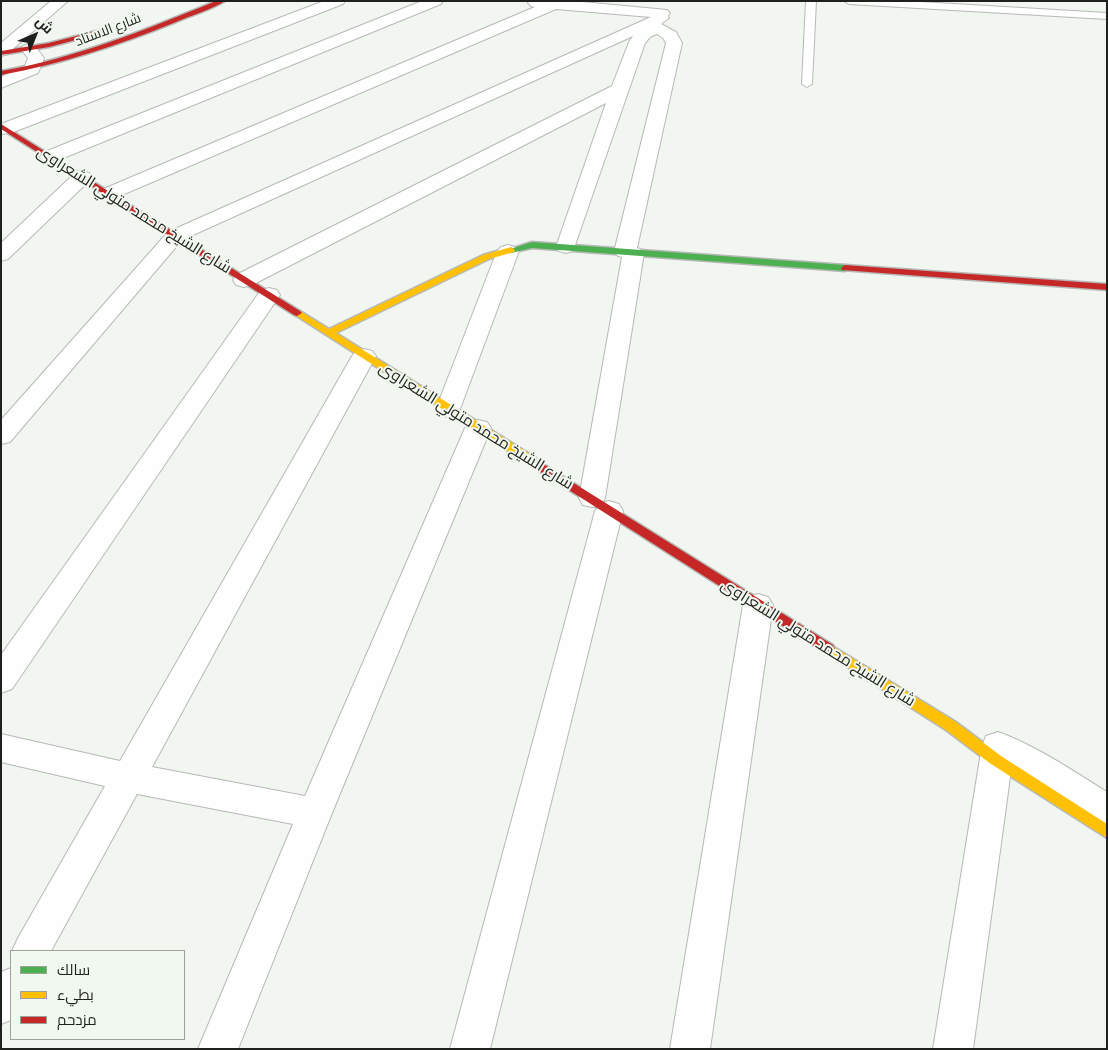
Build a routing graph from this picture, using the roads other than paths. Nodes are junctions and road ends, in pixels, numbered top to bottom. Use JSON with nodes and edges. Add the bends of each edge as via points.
{"nodes":[{"id":1,"x":62,"y":1,"type":"edge"},
{"id":2,"x":222,"y":1,"type":"edge"},
{"id":3,"x":338,"y":1,"type":"edge"},
{"id":4,"x":436,"y":1,"type":"edge"},
{"id":5,"x":811,"y":1,"type":"edge"},
{"id":6,"x":849,"y":1,"type":"edge"},
{"id":7,"x":524,"y":2,"type":"edge"},
{"id":8,"x":910,"y":3,"type":"edge"},
{"id":9,"x":553,"y":5,"type":"junction"},
{"id":10,"x":662,"y":15,"type":"edge"},
{"id":11,"x":1107,"y":16,"type":"edge"},
{"id":12,"x":10,"y":24,"type":"dead end"},
{"id":13,"x":36,"y":24,"type":"junction"},
{"id":14,"x":116,"y":27,"type":"dead end"},
{"id":15,"x":29,"y":49,"type":"junction"},
{"id":16,"x":1,"y":52,"type":"edge"},
{"id":17,"x":32,"y":68,"type":"junction"},
{"id":18,"x":1,"y":73,"type":"edge"},
{"id":19,"x":1,"y":83,"type":"edge"},
{"id":20,"x":807,"y":84,"type":"dead end"},
{"id":21,"x":619,"y":89,"type":"junction"},
{"id":22,"x":5,"y":132,"type":"edge"},
{"id":23,"x":49,"y":157,"type":"junction"},
{"id":24,"x":82,"y":177,"type":"junction"},
{"id":25,"x":108,"y":194,"type":"junction"},
{"id":26,"x":175,"y":236,"type":"junction"},
{"id":27,"x":566,"y":247,"type":"junction"},
{"id":28,"x":508,"y":251,"type":"junction"},
{"id":29,"x":629,"y":253,"type":"junction"},
{"id":30,"x":1,"y":255,"type":"edge"},
{"id":31,"x":244,"y":280,"type":"junction"},
{"id":32,"x":1107,"y":287,"type":"edge"},
{"id":33,"x":269,"y":295,"type":"junction"},
{"id":34,"x":329,"y":333,"type":"junction"},
{"id":35,"x":364,"y":356,"type":"junction"},
{"id":36,"x":448,"y":409,"type":"junction"},
{"id":37,"x":478,"y":428,"type":"junction"},
{"id":38,"x":1,"y":436,"type":"edge"},
{"id":39,"x":601,"y":504,"type":"junction"},
{"id":40,"x":758,"y":605,"type":"junction"},
{"id":41,"x":1,"y":680,"type":"edge"},
{"id":42,"x":951,"y":726,"type":"joint"},
{"id":43,"x":1,"y":748,"type":"edge"},
{"id":44,"x":997,"y":753,"type":"junction"},
{"id":45,"x":128,"y":777,"type":"junction"},
{"id":46,"x":1107,"y":811,"type":"edge"},
{"id":47,"x":315,"y":813,"type":"junction"},
{"id":48,"x":1107,"y":832,"type":"edge"},
{"id":49,"x":32,"y":950,"type":"edge"},
{"id":50,"x":10,"y":989,"type":"edge"},
{"id":51,"x":1,"y":1005,"type":"edge"},
{"id":52,"x":218,"y":1049,"type":"edge"},
{"id":53,"x":470,"y":1049,"type":"edge"},
{"id":54,"x":690,"y":1049,"type":"edge"},
{"id":55,"x":953,"y":1049,"type":"edge"}],
"edges":[{"from":1,"to":13,"type":"street"},
{"from":2,"to":17,"type":"street","name":"شارع الاستاد","via":[[103,49]]},
{"from":3,"to":22,"type":"street"},
{"from":4,"to":23,"type":"street"},
{"from":5,"to":20,"type":"lane"},
{"from":6,"to":8,"type":"lane"},
{"from":7,"to":9,"type":"street"},
{"from":8,"to":11,"type":"lane"},
{"from":9,"to":10,"type":"street"},
{"from":9,"to":25,"type":"street"},
{"from":10,"to":21,"type":"street","via":[[640,38]]},
{"from":10,"to":26,"type":"street"},
{"from":10,"to":29,"type":"street","via":[[674,43]]},
{"from":12,"to":13,"type":"street"},
{"from":13,"to":16,"type":"street"},
{"from":14,"to":15,"type":"street","name":"شارع الاستاد"},
{"from":15,"to":16,"type":"street","name":"شارع الاستاد"},
{"from":15,"to":17,"type":"street","via":[[36,58]]},
{"from":17,"to":18,"type":"street","name":"شارع الاستاد"},
{"from":17,"to":19,"type":"street"},
{"from":21,"to":27,"type":"street"},
{"from":21,"to":31,"type":"street"},
{"from":22,"to":23,"type":"street","name":"شارع الشيخ محمد متولي الشعراوى"},
{"from":23,"to":24,"type":"street","name":"شارع الشيخ محمد متولي الشعراوى"},
{"from":24,"to":25,"type":"street","name":"شارع الشيخ محمد متولي الشعراوى"},
{"from":24,"to":30,"type":"street"},
{"from":25,"to":26,"type":"street","name":"شارع الشيخ محمد متولي الشعراوى"},
{"from":26,"to":31,"type":"street","name":"شارع الشيخ محمد متولي الشعراوى"},
{"from":26,"to":38,"type":"street"},
{"from":27,"to":28,"type":"street","via":[[532,245]]},
{"from":27,"to":29,"type":"street"},
{"from":28,"to":34,"type":"street","via":[[480,260]]},
{"from":28,"to":36,"type":"street"},
{"from":29,"to":32,"type":"street"},
{"from":29,"to":39,"type":"street"},
{"from":31,"to":33,"type":"street","name":"شارع الشيخ محمد متولي الشعراوى"},
{"from":33,"to":34,"type":"street","name":"شارع الشيخ محمد متولي الشعراوى"},
{"from":33,"to":41,"type":"street"},
{"from":34,"to":35,"type":"street","name":"شارع الشيخ محمد متولي الشعراوى"},
{"from":35,"to":36,"type":"street","name":"شارع الشيخ محمد متولي الشعراوى"},
{"from":35,"to":45,"type":"street"},
{"from":36,"to":37,"type":"street","name":"شارع الشيخ محمد متولي الشعراوى"},
{"from":37,"to":39,"type":"street","name":"شارع الشيخ محمد متولي الشعراوى"},
{"from":37,"to":47,"type":"street"},
{"from":39,"to":40,"type":"street","name":"شارع الشيخ محمد متولي الشعراوى"},
{"from":39,"to":53,"type":"street"},
{"from":40,"to":42,"type":"street","name":"شارع الشيخ محمد متولي الشعراوى"},
{"from":40,"to":54,"type":"street"},
{"from":42,"to":44,"type":"street","name":"شارع الشيخ محمد متولي الشعراوى"},
{"from":43,"to":45,"type":"street"},
{"from":44,"to":46,"type":"street","name":"شارع الشيخ محمد متولي الشعراوى","via":[[1059,780]]},
{"from":44,"to":48,"type":"street","name":"شارع الشيخ محمد متولي الشعراوى"},
{"from":44,"to":55,"type":"street"},
{"from":45,"to":47,"type":"street"},
{"from":45,"to":49,"type":"street"},
{"from":47,"to":52,"type":"street"},
{"from":50,"to":51,"type":"street"}]}
